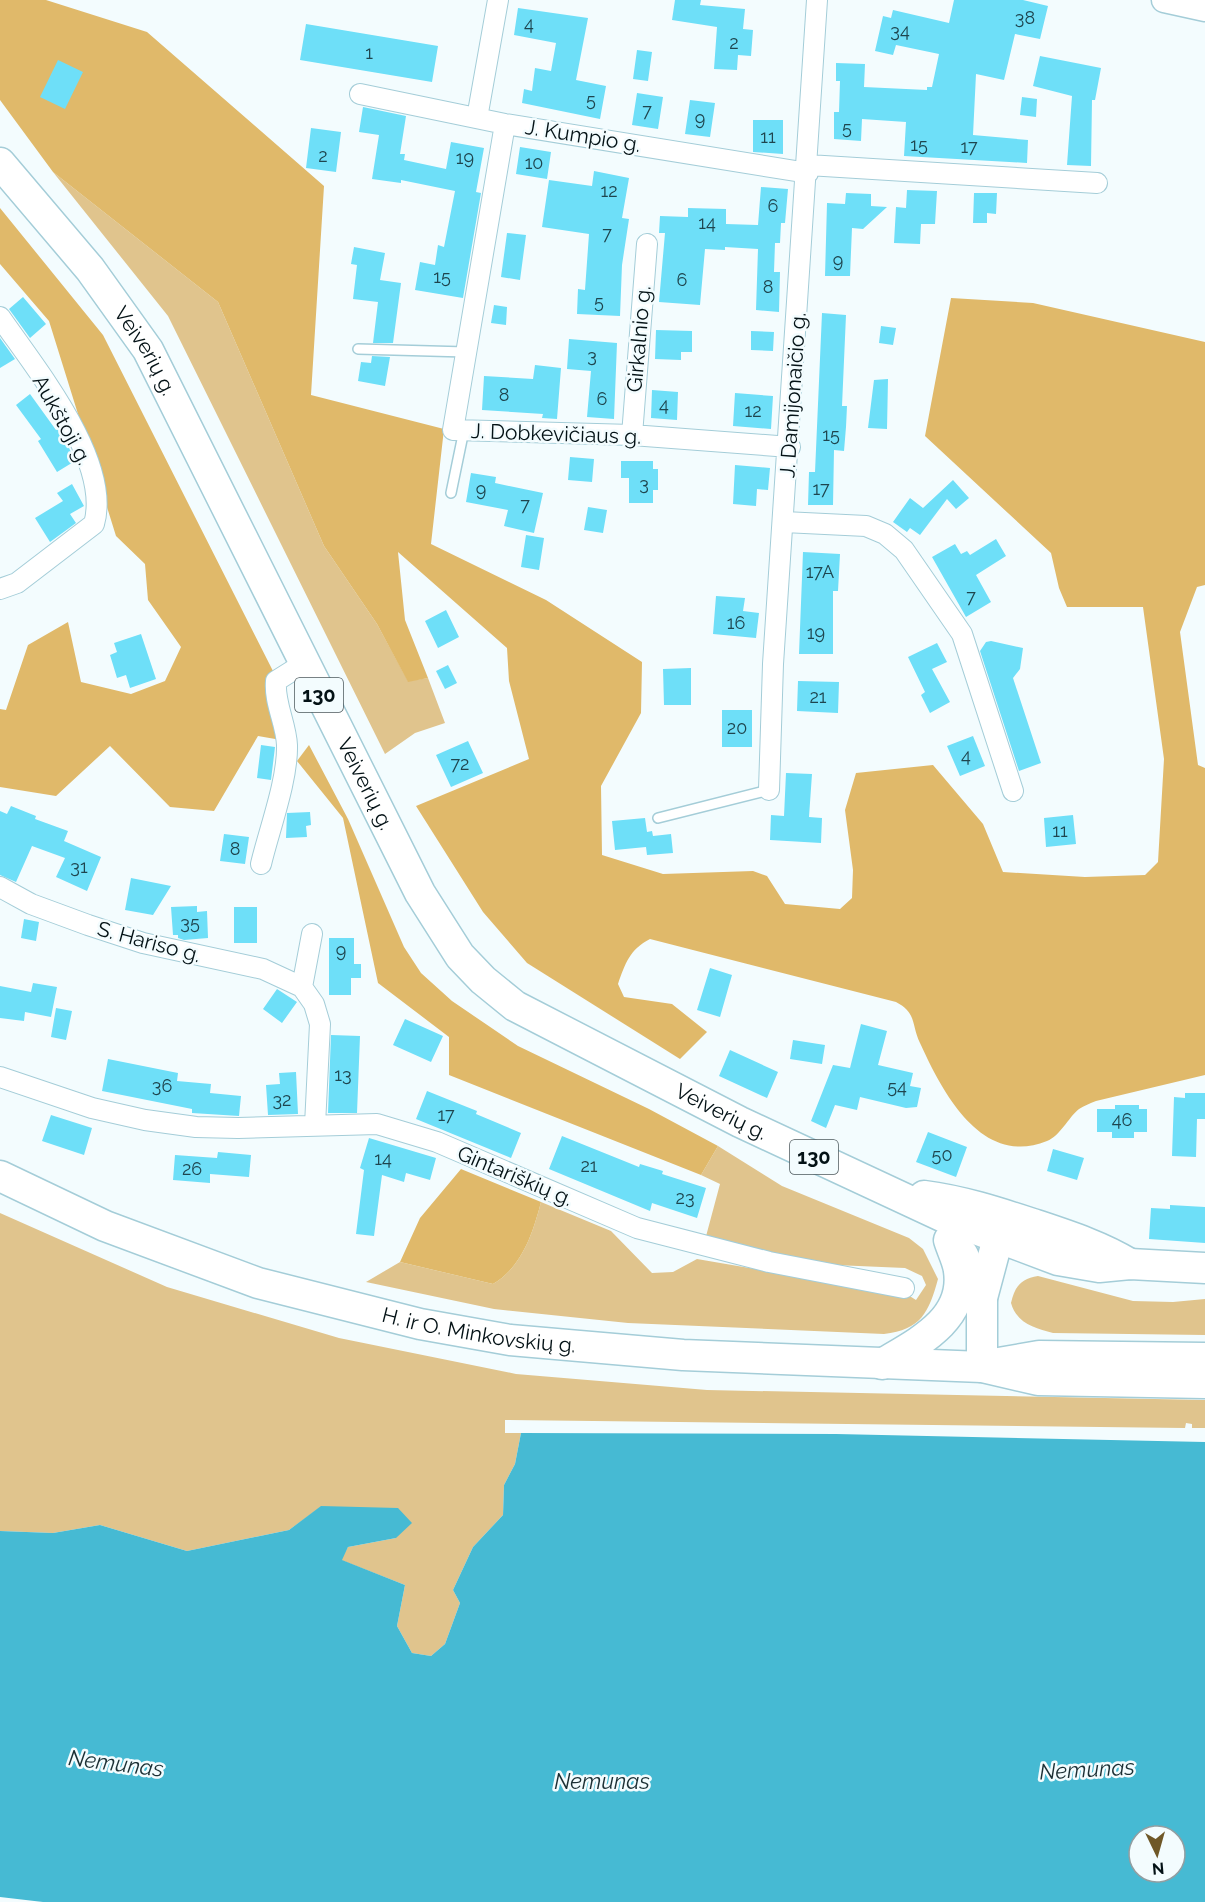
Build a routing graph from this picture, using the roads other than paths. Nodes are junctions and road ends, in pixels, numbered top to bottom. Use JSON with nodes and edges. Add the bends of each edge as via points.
{"nodes":[{"id":1,"x":498,"y":0,"type":"edge"},
{"id":2,"x":817,"y":0,"type":"edge"},
{"id":3,"x":1164,"y":0,"type":"edge"},
{"id":4,"x":1205,"y":9,"type":"edge"},
{"id":5,"x":360,"y":93,"type":"dead end"},
{"id":6,"x":477,"y":118,"type":"junction"},
{"id":7,"x":505,"y":124,"type":"junction"},
{"id":8,"x":0,"y":163,"type":"edge"},
{"id":9,"x":808,"y":169,"type":"junction"},
{"id":10,"x":1097,"y":183,"type":"dead end"},
{"id":11,"x":647,"y":243,"type":"dead end"},
{"id":12,"x":0,"y":317,"type":"edge"},
{"id":13,"x":358,"y":349,"type":"dead end"},
{"id":14,"x":466,"y":352,"type":"junction"},
{"id":15,"x":464,"y":430,"type":"junction"},
{"id":16,"x":632,"y":435,"type":"junction"},
{"id":17,"x":790,"y":447,"type":"junction"},
{"id":18,"x":451,"y":493,"type":"dead end"},
{"id":19,"x":784,"y":522,"type":"junction"},
{"id":20,"x":0,"y":589,"type":"edge"},
{"id":21,"x":303,"y":664,"type":"junction"},
{"id":22,"x":770,"y":790,"type":"joint"},
{"id":23,"x":1012,"y":790,"type":"dead end"},
{"id":24,"x":658,"y":818,"type":"dead end"},
{"id":25,"x":261,"y":864,"type":"dead end"},
{"id":26,"x":0,"y":887,"type":"edge"},
{"id":27,"x":312,"y":934,"type":"dead end"},
{"id":28,"x":302,"y":987,"type":"junction"},
{"id":29,"x":0,"y":1077,"type":"edge"},
{"id":30,"x":315,"y":1125,"type":"junction"},
{"id":31,"x":0,"y":1176,"type":"edge"},
{"id":32,"x":888,"y":1192,"type":"junction"},
{"id":33,"x":955,"y":1200,"type":"junction"},
{"id":34,"x":998,"y":1238,"type":"junction"},
{"id":35,"x":949,"y":1240,"type":"junction"},
{"id":36,"x":1130,"y":1264,"type":"junction"},
{"id":37,"x":1205,"y":1268,"type":"edge"},
{"id":38,"x":904,"y":1288,"type":"dead end"},
{"id":39,"x":982,"y":1298,"type":"junction"},
{"id":40,"x":1205,"y":1358,"type":"edge"},
{"id":41,"x":882,"y":1364,"type":"junction"},
{"id":42,"x":982,"y":1366,"type":"junction"},
{"id":43,"x":1205,"y":1383,"type":"edge"}],
"edges":[{"from":1,"to":6,"type":"street"},
{"from":2,"to":9,"type":"street","name":"J. Damijonaičio g."},
{"from":3,"to":4,"type":"street"},
{"from":5,"to":6,"type":"street","name":"J. Kumpio g."},
{"from":6,"to":7,"type":"street","name":"J. Kumpio g."},
{"from":7,"to":9,"type":"street","name":"J. Kumpio g."},
{"from":7,"to":14,"type":"street","name":"J. Dobkevičiaus g."},
{"from":8,"to":21,"type":"main road","name":"Veiverių g.","number":"130","via":[[90,269],[148,350]]},
{"from":9,"to":10,"type":"street","name":"J. Kumpio g."},
{"from":9,"to":17,"type":"street","name":"J. Damijonaičio g."},
{"from":11,"to":16,"type":"street","name":"Girkalnio g."},
{"from":12,"to":20,"type":"street","name":"Aukštoji g.","via":[[62,410],[86,454],[99,509],[94,524],[17,583]]},
{"from":13,"to":14,"type":"lane"},
{"from":14,"to":15,"type":"street","name":"J. Dobkevičiaus g.","via":[[453,430]]},
{"from":15,"to":16,"type":"street","name":"J. Dobkevičiaus g."},
{"from":15,"to":18,"type":"lane"},
{"from":16,"to":17,"type":"street","name":"J. Dobkevičiaus g."},
{"from":17,"to":19,"type":"street","name":"J. Damijonaičio g."},
{"from":19,"to":22,"type":"street","name":"J. Damijonaičio g.","via":[[773,664]]},
{"from":19,"to":23,"type":"street","via":[[866,526],[885,534],[904,550],[962,634]]},
{"from":21,"to":25,"type":"street","via":[[276,681],[275,693],[287,744],[286,768]]},
{"from":21,"to":32,"type":"main road","name":"Veiverių g.","number":"130","via":[[440,929],[483,980],[515,1006],[558,1030]]},
{"from":22,"to":24,"type":"lane"},
{"from":26,"to":28,"type":"street","name":"S. Hariso g.","via":[[31,904],[121,936],[263,969]]},
{"from":27,"to":28,"type":"street"},
{"from":28,"to":30,"type":"street","via":[[314,1004],[320,1024]]},
{"from":29,"to":30,"type":"street","via":[[92,1108],[145,1120],[196,1127]]},
{"from":30,"to":38,"type":"street","name":"Gintariškių g.","via":[[377,1124],[438,1142],[637,1228],[758,1260]]},
{"from":31,"to":41,"type":"main road","name":"H. ir O. Minkovskių g.","via":[[105,1226],[258,1283],[420,1324],[510,1340],[608,1351]]},
{"from":32,"to":33,"type":"main road","name":"Veiverių g.","number":"130"},
{"from":32,"to":34,"type":"main road","name":"Veiverių g.","number":"130"},
{"from":32,"to":35,"type":"main road"},
{"from":33,"to":34,"type":"main road"},
{"from":33,"to":36,"type":"main road","name":"Veiverių g.","number":"130","via":[[1103,1248]]},
{"from":34,"to":36,"type":"main road","name":"Veiverių g.","number":"130","via":[[1070,1264]]},
{"from":34,"to":39,"type":"main road"},
{"from":35,"to":39,"type":"main road","via":[[970,1267]]},
{"from":35,"to":41,"type":"main road","via":[[960,1283],[947,1317],[930,1335]]},
{"from":36,"to":37,"type":"main road","name":"Veiverių g.","number":"130"},
{"from":39,"to":42,"type":"main road"},
{"from":40,"to":42,"type":"main road","name":"H. ir O. Minkovskių g.","via":[[1039,1356]]},
{"from":41,"to":42,"type":"main road","name":"H. ir O. Minkovskių g."},
{"from":42,"to":43,"type":"main road","name":"H. ir O. Minkovskių g.","via":[[1038,1380]]}]}
